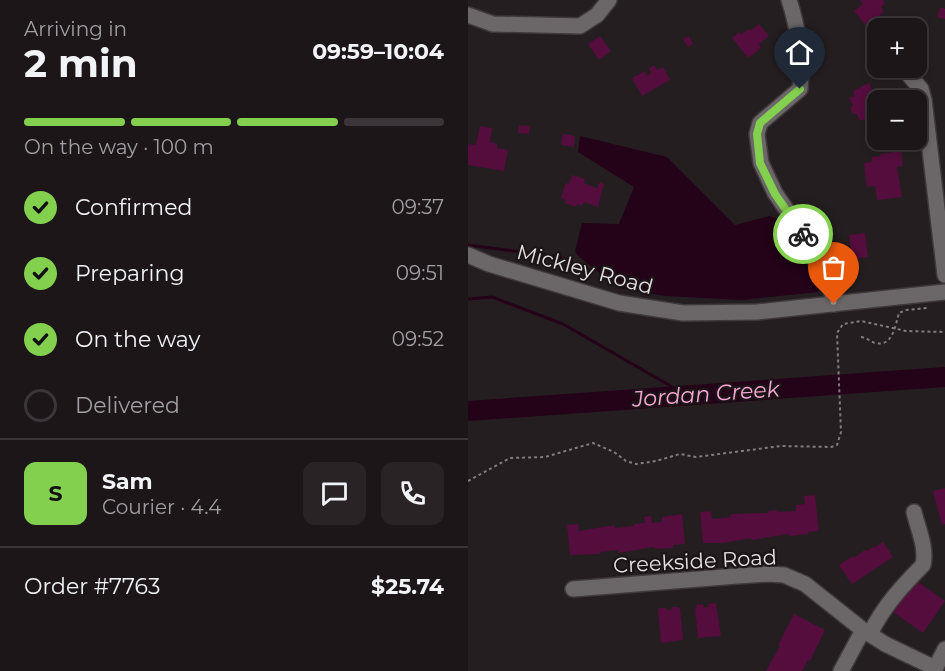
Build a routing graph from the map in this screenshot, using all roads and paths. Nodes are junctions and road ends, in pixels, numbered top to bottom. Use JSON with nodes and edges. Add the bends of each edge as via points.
{"nodes":[{"id":1,"x":609,"y":0,"type":"edge"},
{"id":2,"x":789,"y":0,"type":"edge"},
{"id":3,"x":468,"y":15,"type":"edge"},
{"id":4,"x":912,"y":78,"type":"edge"},
{"id":5,"x":469,"y":255,"type":"edge"},
{"id":6,"x":945,"y":275,"type":"edge"},
{"id":7,"x":945,"y":292,"type":"edge"},
{"id":8,"x":834,"y":304,"type":"junction"},
{"id":9,"x":927,"y":308,"type":"dead end"},
{"id":10,"x":894,"y":329,"type":"junction"},
{"id":11,"x":945,"y":332,"type":"edge"},
{"id":12,"x":861,"y":337,"type":"dead end"},
{"id":13,"x":468,"y":481,"type":"edge"},
{"id":14,"x":914,"y":512,"type":"dead end"},
{"id":15,"x":573,"y":590,"type":"dead end"},
{"id":16,"x":867,"y":632,"type":"junction"},
{"id":17,"x":945,"y":649,"type":"edge"},
{"id":18,"x":934,"y":670,"type":"edge"},
{"id":19,"x":841,"y":671,"type":"edge"}],
"edges":[{"from":1,"to":3,"type":"street","via":[[597,15],[580,26],[493,24]]},
{"from":2,"to":8,"type":"street","via":[[802,74],[800,89],[760,123],[760,163],[775,194],[826,268]]},
{"from":4,"to":6,"type":"street","via":[[924,100]]},
{"from":5,"to":8,"type":"street","name":"Mickley Road","via":[[619,303],[659,310],[732,314]]},
{"from":7,"to":8,"type":"street","name":"Mickley Road"},
{"from":9,"to":10,"type":"path","via":[[899,313]]},
{"from":10,"to":11,"type":"path"},
{"from":10,"to":12,"type":"path","via":[[885,343]]},
{"from":10,"to":13,"type":"path","via":[[868,321],[848,322],[839,328],[841,432],[837,445],[781,446],[696,458],[680,454],[636,464],[593,443],[545,457],[510,458]]},
{"from":14,"to":16,"type":"street","via":[[925,557],[923,565]]},
{"from":15,"to":16,"type":"street","name":"Creekside Road","via":[[784,575],[806,584]]},
{"from":16,"to":18,"type":"street","name":"Creekside Road"},
{"from":16,"to":19,"type":"street"},
{"from":17,"to":18,"type":"street"}]}
